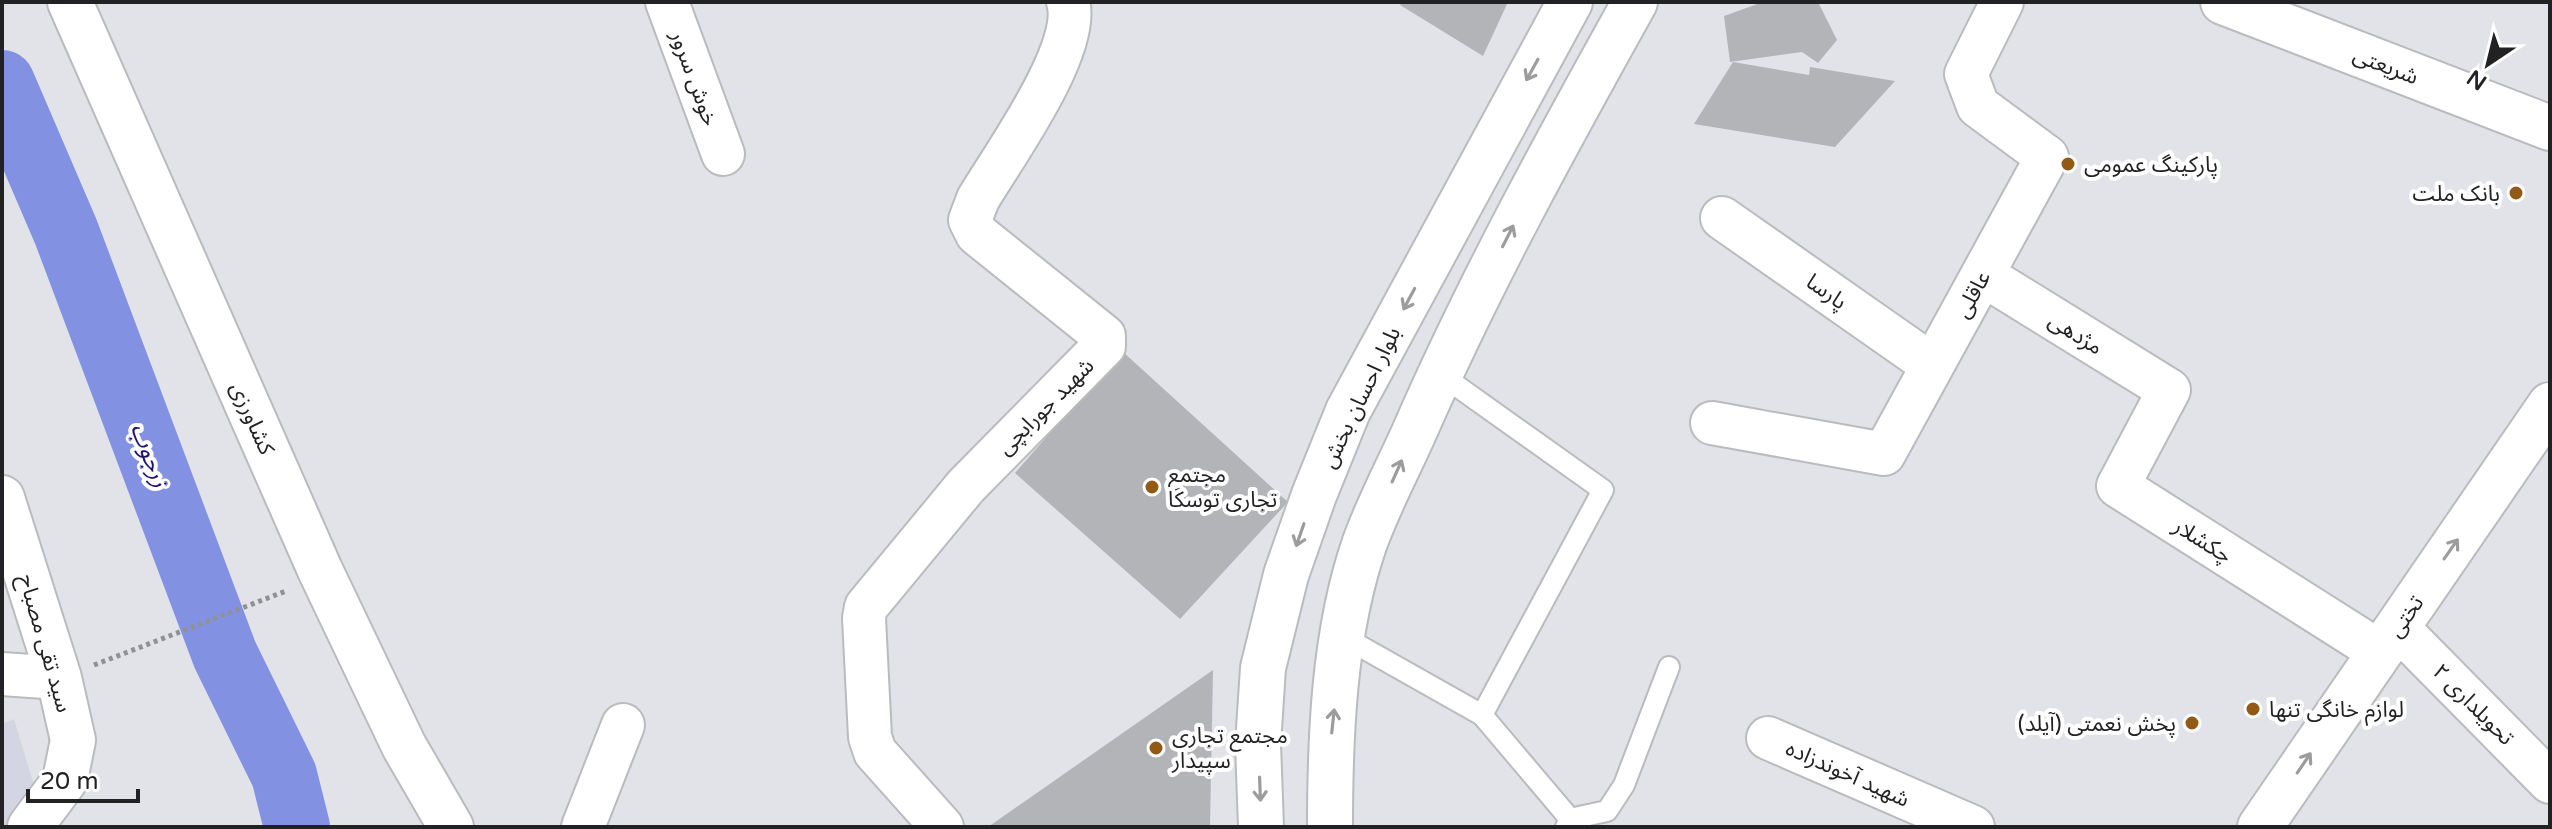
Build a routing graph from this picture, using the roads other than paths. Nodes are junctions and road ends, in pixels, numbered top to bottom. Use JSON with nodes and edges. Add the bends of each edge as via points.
{"nodes":[{"id":1,"x":70,"y":2,"type":"edge"},
{"id":2,"x":667,"y":2,"type":"edge"},
{"id":3,"x":1068,"y":2,"type":"edge"},
{"id":4,"x":1570,"y":2,"type":"edge"},
{"id":5,"x":1635,"y":2,"type":"edge"},
{"id":6,"x":2002,"y":2,"type":"edge"},
{"id":7,"x":2223,"y":2,"type":"edge"},
{"id":8,"x":2550,"y":128,"type":"edge"},
{"id":9,"x":723,"y":154,"type":"dead end"},
{"id":10,"x":1722,"y":218,"type":"dead end"},
{"id":11,"x":1983,"y":275,"type":"junction"},
{"id":12,"x":1932,"y":365,"type":"junction"},
{"id":13,"x":1440,"y":374,"type":"junction"},
{"id":14,"x":2169,"y":390,"type":"joint"},
{"id":15,"x":2549,"y":410,"type":"edge"},
{"id":16,"x":1712,"y":423,"type":"dead end"},
{"id":17,"x":2,"y":498,"type":"edge"},
{"id":18,"x":1342,"y":636,"type":"junction"},
{"id":19,"x":2389,"y":639,"type":"junction"},
{"id":20,"x":1669,"y":667,"type":"dead end"},
{"id":21,"x":2,"y":674,"type":"edge"},
{"id":22,"x":59,"y":678,"type":"junction"},
{"id":23,"x":1482,"y":715,"type":"junction"},
{"id":24,"x":623,"y":725,"type":"dead end"},
{"id":25,"x":1768,"y":738,"type":"dead end"},
{"id":26,"x":2550,"y":782,"type":"edge"},
{"id":27,"x":1568,"y":823,"type":"edge"},
{"id":28,"x":30,"y":827,"type":"edge"},
{"id":29,"x":451,"y":827,"type":"edge"},
{"id":30,"x":583,"y":827,"type":"edge"},
{"id":31,"x":942,"y":827,"type":"edge"},
{"id":32,"x":1261,"y":827,"type":"edge"},
{"id":33,"x":1330,"y":827,"type":"edge"},
{"id":34,"x":1973,"y":827,"type":"edge"},
{"id":35,"x":2260,"y":827,"type":"edge"}],
"edges":[{"from":1,"to":29,"type":"main road","name":"کشاورزی","via":[[320,570],[404,746]]},
{"from":2,"to":9,"type":"street","name":"خوش سرور"},
{"from":3,"to":31,"type":"street","name":"شهید جورابچی","via":[[1071,12],[1056,69],[970,220],[977,234],[1104,336],[1104,346],[966,486],[866,607],[864,618],[875,752]]},
{"from":4,"to":32,"type":"main road","name":"بلوار احسان بخش","one_way":true,"via":[[1348,411],[1314,495],[1286,575],[1263,668],[1258,744]]},
{"from":13,"to":5,"type":"main road","one_way":true,"via":[[1547,160]]},
{"from":6,"to":11,"type":"street","name":"عاقلی","via":[[1966,74],[1978,106],[2047,157]]},
{"from":7,"to":8,"type":"main road","name":"شریعتی"},
{"from":10,"to":12,"type":"street","name":"پارسا"},
{"from":11,"to":12,"type":"street","name":"عاقلی"},
{"from":11,"to":14,"type":"street","name":"مژدهی"},
{"from":12,"to":16,"type":"street","name":"عاقلی","via":[[1884,454]]},
{"from":18,"to":13,"type":"main road","one_way":true,"via":[[1364,545]]},
{"from":13,"to":23,"type":"lane","via":[[1603,490]]},
{"from":14,"to":19,"type":"street","name":"چکشلار","via":[[2118,486]]},
{"from":19,"to":15,"type":"main road","name":"تختی","one_way":true},
{"from":17,"to":22,"type":"main road","name":"سید تقی مصباح"},
{"from":18,"to":23,"type":"lane"},
{"from":33,"to":18,"type":"main road","one_way":true,"via":[[1330,751]]},
{"from":19,"to":26,"type":"street","name":"تحویلداری ۲"},
{"from":35,"to":19,"type":"main road","name":"تختی","one_way":true},
{"from":20,"to":27,"type":"lane","via":[[1624,785],[1607,811]]},
{"from":21,"to":22,"type":"street"},
{"from":22,"to":28,"type":"main road","name":"سید تقی مصباح","via":[[73,740],[65,780]]},
{"from":23,"to":27,"type":"lane"},
{"from":24,"to":30,"type":"street"},
{"from":25,"to":34,"type":"street","name":"شهید آخوندزاده"}]}
